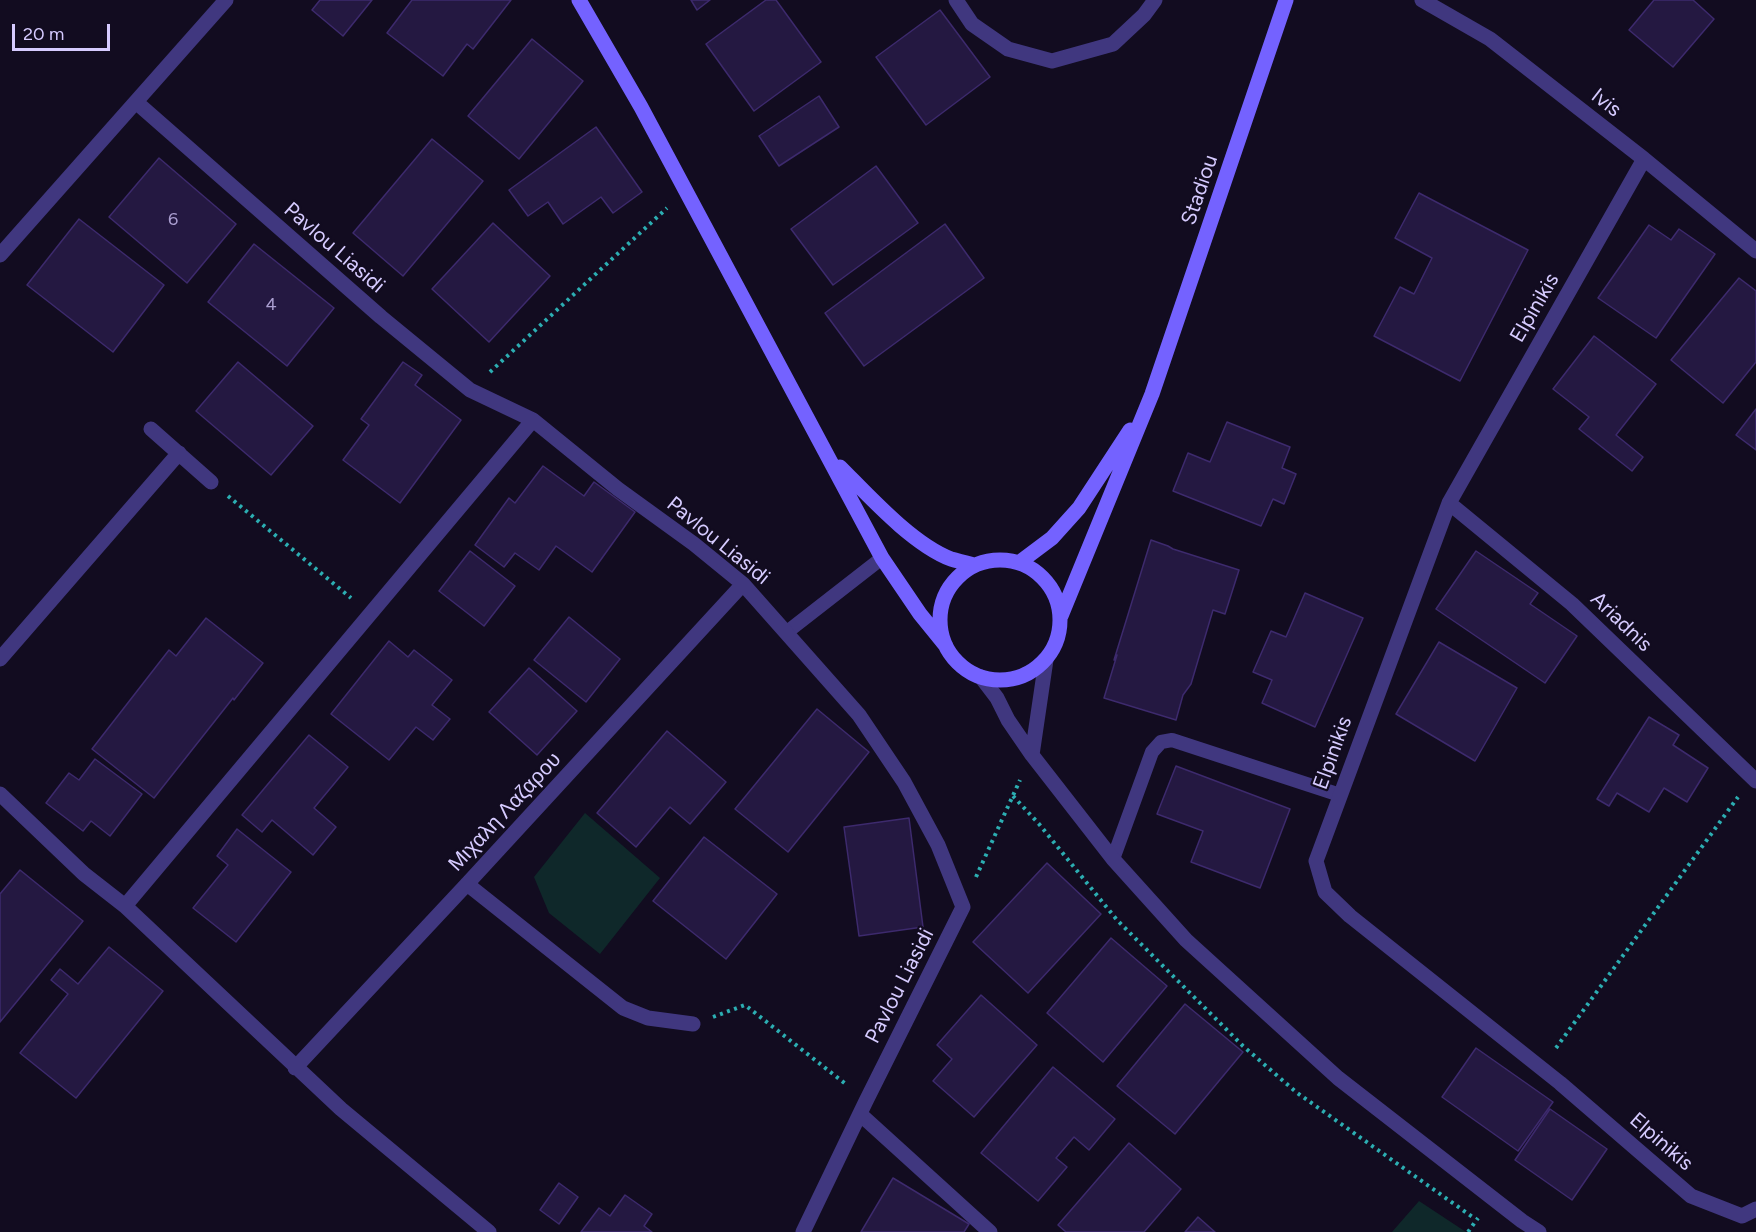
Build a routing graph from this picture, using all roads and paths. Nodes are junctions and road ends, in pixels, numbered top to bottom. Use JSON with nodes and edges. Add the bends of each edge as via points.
{"nodes":[{"id":1,"x":226,"y":0,"type":"edge"},
{"id":2,"x":579,"y":0,"type":"edge"},
{"id":3,"x":956,"y":0,"type":"edge"},
{"id":4,"x":1155,"y":0,"type":"edge"},
{"id":5,"x":1286,"y":0,"type":"edge"},
{"id":6,"x":1422,"y":0,"type":"edge"},
{"id":7,"x":136,"y":102,"type":"junction"},
{"id":8,"x":1644,"y":159,"type":"junction"},
{"id":9,"x":685,"y":191,"type":"junction"},
{"id":10,"x":1756,"y":251,"type":"edge"},
{"id":11,"x":0,"y":255,"type":"edge"},
{"id":12,"x":470,"y":390,"type":"junction"},
{"id":13,"x":1152,"y":394,"type":"junction"},
{"id":14,"x":532,"y":420,"type":"junction"},
{"id":15,"x":151,"y":429,"type":"dead end"},
{"id":16,"x":179,"y":453,"type":"junction"},
{"id":17,"x":829,"y":457,"type":"junction"},
{"id":18,"x":211,"y":482,"type":"joint"},
{"id":19,"x":1449,"y":503,"type":"junction"},
{"id":20,"x":882,"y":558,"type":"junction"},
{"id":21,"x":1020,"y":562,"type":"junction"},
{"id":22,"x":974,"y":565,"type":"junction"},
{"id":23,"x":743,"y":584,"type":"junction"},
{"id":24,"x":370,"y":614,"type":"junction"},
{"id":25,"x":1061,"y":616,"type":"junction"},
{"id":26,"x":786,"y":632,"type":"junction"},
{"id":27,"x":946,"y":646,"type":"junction"},
{"id":28,"x":0,"y":659,"type":"edge"},
{"id":29,"x":1046,"y":660,"type":"junction"},
{"id":30,"x":981,"y":677,"type":"junction"},
{"id":31,"x":1032,"y":755,"type":"junction"},
{"id":32,"x":1754,"y":779,"type":"edge"},
{"id":33,"x":0,"y":794,"type":"edge"},
{"id":34,"x":1013,"y":795,"type":"junction"},
{"id":35,"x":1340,"y":795,"type":"junction"},
{"id":36,"x":1113,"y":859,"type":"junction"},
{"id":37,"x":467,"y":884,"type":"junction"},
{"id":38,"x":125,"y":906,"type":"junction"},
{"id":39,"x":963,"y":907,"type":"junction"},
{"id":40,"x":693,"y":1024,"type":"joint"},
{"id":41,"x":295,"y":1068,"type":"junction"},
{"id":42,"x":1541,"y":1068,"type":"junction"},
{"id":43,"x":863,"y":1107,"type":"junction"},
{"id":44,"x":1749,"y":1212,"type":"edge"},
{"id":45,"x":1486,"y":1226,"type":"dead end"},
{"id":46,"x":489,"y":1232,"type":"edge"},
{"id":47,"x":803,"y":1232,"type":"edge"},
{"id":48,"x":990,"y":1232,"type":"edge"},
{"id":49,"x":1539,"y":1232,"type":"edge"}],
"edges":[{"from":1,"to":7,"type":"street"},
{"from":2,"to":9,"type":"street"},
{"from":3,"to":4,"type":"street","via":[[972,24],[1008,49],[1052,61],[1113,44]]},
{"from":5,"to":13,"type":"street","name":"Stadiou"},
{"from":6,"to":8,"type":"street","name":"Ivis","via":[[1490,39]]},
{"from":7,"to":11,"type":"street"},
{"from":7,"to":12,"type":"street","name":"Pavlou Liasidi"},
{"from":8,"to":10,"type":"street","name":"Ivis"},
{"from":8,"to":19,"type":"street","name":"Elpinikis"},
{"from":9,"to":12,"type":"path"},
{"from":9,"to":17,"type":"street"},
{"from":12,"to":14,"type":"street","name":"Pavlou Liasidi"},
{"from":13,"to":21,"type":"street","name":"Stadiou","via":[[1079,508],[1052,538]]},
{"from":13,"to":25,"type":"street","name":"Stadiou"},
{"from":14,"to":23,"type":"street","name":"Pavlou Liasidi"},
{"from":14,"to":24,"type":"street"},
{"from":15,"to":16,"type":"street"},
{"from":16,"to":18,"type":"street"},
{"from":16,"to":28,"type":"street"},
{"from":17,"to":20,"type":"street"},
{"from":17,"to":22,"type":"street","via":[[924,543],[949,558]]},
{"from":18,"to":24,"type":"path"},
{"from":19,"to":32,"type":"street","name":"Ariadnis","via":[[1572,604]]},
{"from":19,"to":35,"type":"street","name":"Elpinikis"},
{"from":20,"to":26,"type":"lane"},
{"from":20,"to":27,"type":"street"},
{"from":21,"to":22,"type":"street","via":[[996,559]]},
{"from":21,"to":25,"type":"street","via":[[1041,574],[1055,592]]},
{"from":22,"to":27,"type":"street","via":[[955,580],[943,600],[940,624]]},
{"from":23,"to":26,"type":"street","name":"Pavlou Liasidi"},
{"from":23,"to":37,"type":"street","name":"Μιχαλη Λαζαρου"},
{"from":24,"to":38,"type":"street"},
{"from":25,"to":29,"type":"street","via":[[1058,639]]},
{"from":26,"to":39,"type":"street","name":"Pavlou Liasidi","via":[[859,715],[904,782],[938,845]]},
{"from":27,"to":30,"type":"street","via":[[960,665]]},
{"from":29,"to":30,"type":"street","via":[[1027,674],[1004,680]]},
{"from":29,"to":31,"type":"street"},
{"from":30,"to":31,"type":"street"},
{"from":31,"to":34,"type":"path"},
{"from":31,"to":36,"type":"street"},
{"from":32,"to":42,"type":"path"},
{"from":33,"to":38,"type":"street","via":[[84,874]]},
{"from":34,"to":39,"type":"path"},
{"from":34,"to":45,"type":"path","via":[[1117,920],[1243,1046],[1296,1092]]},
{"from":35,"to":36,"type":"lane","via":[[1172,740],[1161,742],[1152,752]]},
{"from":35,"to":42,"type":"street","name":"Elpinikis","via":[[1316,861],[1325,892]]},
{"from":36,"to":49,"type":"street","via":[[1186,940],[1338,1078]]},
{"from":37,"to":40,"type":"street","via":[[623,1008],[648,1018]]},
{"from":37,"to":41,"type":"street","name":"Μιχαλη Λαζαρου"},
{"from":38,"to":41,"type":"street"},
{"from":39,"to":43,"type":"street","name":"Pavlou Liasidi"},
{"from":40,"to":43,"type":"path","via":[[745,1005]]},
{"from":41,"to":46,"type":"street"},
{"from":42,"to":44,"type":"street","name":"Elpinikis","via":[[1691,1196]]},
{"from":43,"to":47,"type":"street","name":"Pavlou Liasidi"},
{"from":43,"to":48,"type":"street"}]}
